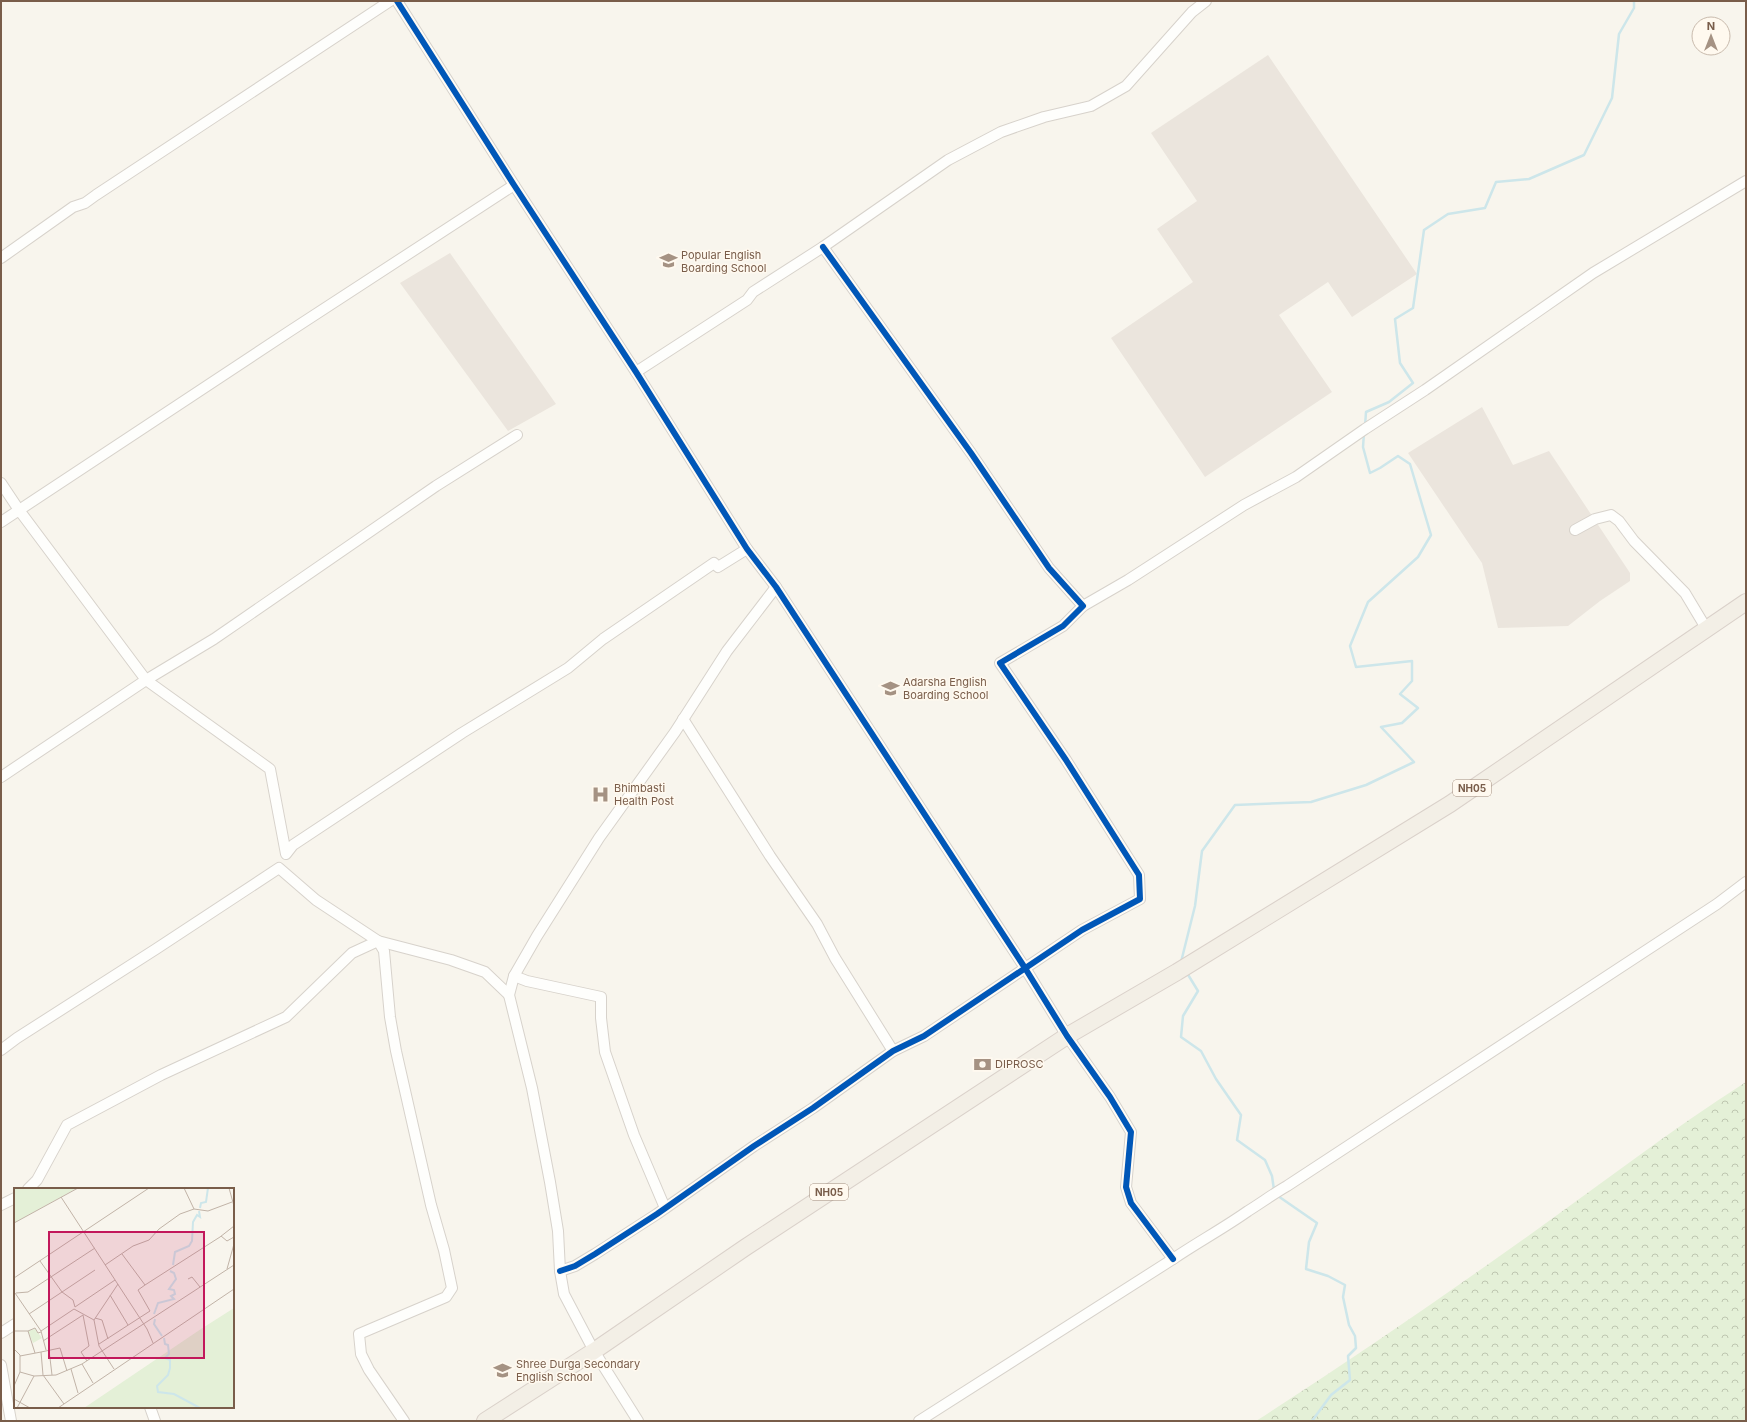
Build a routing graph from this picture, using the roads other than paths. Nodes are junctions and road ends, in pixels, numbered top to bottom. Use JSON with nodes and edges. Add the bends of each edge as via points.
{"nodes":[{"id":1,"x":390,"y":1,"type":"edge"},
{"id":2,"x":397,"y":1,"type":"edge"},
{"id":3,"x":1206,"y":1,"type":"edge"},
{"id":4,"x":1746,"y":181,"type":"edge"},
{"id":5,"x":514,"y":185,"type":"junction"},
{"id":6,"x":823,"y":247,"type":"junction"},
{"id":7,"x":1,"y":258,"type":"edge"},
{"id":8,"x":636,"y":372,"type":"junction"},
{"id":9,"x":517,"y":435,"type":"dead end"},
{"id":10,"x":1,"y":483,"type":"edge"},
{"id":11,"x":19,"y":510,"type":"junction"},
{"id":12,"x":1,"y":522,"type":"edge"},
{"id":13,"x":1575,"y":530,"type":"dead end"},
{"id":14,"x":746,"y":548,"type":"junction"},
{"id":15,"x":776,"y":587,"type":"junction"},
{"id":16,"x":1746,"y":602,"type":"edge"},
{"id":17,"x":1083,"y":606,"type":"junction"},
{"id":18,"x":1706,"y":628,"type":"junction"},
{"id":19,"x":146,"y":680,"type":"junction"},
{"id":20,"x":683,"y":719,"type":"junction"},
{"id":21,"x":1,"y":777,"type":"edge"},
{"id":22,"x":1746,"y":882,"type":"edge"},
{"id":23,"x":378,"y":942,"type":"junction"},
{"id":24,"x":1025,"y":968,"type":"junction"},
{"id":25,"x":514,"y":976,"type":"junction"},
{"id":26,"x":509,"y":995,"type":"junction"},
{"id":27,"x":1067,"y":1036,"type":"junction"},
{"id":28,"x":1,"y":1050,"type":"edge"},
{"id":29,"x":893,"y":1051,"type":"junction"},
{"id":30,"x":29,"y":1188,"type":"edge"},
{"id":31,"x":14,"y":1198,"type":"edge"},
{"id":32,"x":1,"y":1205,"type":"edge"},
{"id":33,"x":665,"y":1208,"type":"junction"},
{"id":34,"x":1173,"y":1259,"type":"junction"},
{"id":35,"x":560,"y":1271,"type":"junction"},
{"id":36,"x":14,"y":1325,"type":"edge"},
{"id":37,"x":1,"y":1333,"type":"edge"},
{"id":38,"x":594,"y":1351,"type":"junction"},
{"id":39,"x":1,"y":1365,"type":"edge"},
{"id":40,"x":150,"y":1408,"type":"edge"},
{"id":41,"x":10,"y":1421,"type":"edge"},
{"id":42,"x":155,"y":1421,"type":"edge"},
{"id":43,"x":404,"y":1421,"type":"edge"},
{"id":44,"x":485,"y":1421,"type":"edge"},
{"id":45,"x":638,"y":1421,"type":"edge"},
{"id":46,"x":919,"y":1421,"type":"edge"}],
"edges":[{"from":1,"to":7,"type":"street","via":[[96,196],[73,207]]},
{"from":2,"to":5,"type":"street"},
{"from":3,"to":6,"type":"street","via":[[1192,12],[1126,86],[1091,106],[1044,117],[1001,132],[948,160]]},
{"from":4,"to":17,"type":"street","via":[[1594,274],[1296,477],[1244,505]]},
{"from":5,"to":8,"type":"street"},
{"from":5,"to":11,"type":"street"},
{"from":6,"to":8,"type":"street"},
{"from":6,"to":17,"type":"street","via":[[971,453],[1049,568]]},
{"from":8,"to":14,"type":"street"},
{"from":9,"to":19,"type":"street","via":[[436,486],[214,639]]},
{"from":10,"to":11,"type":"street"},
{"from":11,"to":12,"type":"street"},
{"from":11,"to":19,"type":"street"},
{"from":13,"to":18,"type":"street","via":[[1595,519],[1611,515],[1685,593]]},
{"from":14,"to":15,"type":"street"},
{"from":14,"to":19,"type":"street","via":[[718,567],[714,563],[603,640],[568,668],[462,733],[299,841],[286,854],[270,769]]},
{"from":15,"to":20,"type":"street","via":[[727,651]]},
{"from":15,"to":24,"type":"street"},
{"from":16,"to":18,"type":"main road","number":"NH05"},
{"from":17,"to":24,"type":"street","via":[[1063,626],[1000,663],[1139,874],[1140,899],[1082,930]]},
{"from":18,"to":27,"type":"main road","number":"NH05","via":[[1450,804],[1185,967]]},
{"from":19,"to":21,"type":"street"},
{"from":20,"to":25,"type":"street","via":[[599,838]]},
{"from":20,"to":29,"type":"street","via":[[770,856],[817,924],[835,958]]},
{"from":22,"to":34,"type":"street","via":[[1717,904]]},
{"from":23,"to":26,"type":"street","via":[[451,960],[485,972]]},
{"from":23,"to":28,"type":"street","via":[[316,900],[279,868]]},
{"from":23,"to":30,"type":"street","via":[[352,953],[286,1017],[160,1075],[67,1125],[37,1180]]},
{"from":23,"to":43,"type":"street","via":[[384,951],[396,1051],[452,1288],[446,1297],[359,1334],[361,1354],[369,1370]]},
{"from":24,"to":27,"type":"street"},
{"from":24,"to":29,"type":"street","via":[[924,1036]]},
{"from":25,"to":26,"type":"street"},
{"from":25,"to":33,"type":"street","via":[[601,997],[606,1052],[634,1135]]},
{"from":26,"to":35,"type":"street","via":[[532,1088],[548,1174],[558,1231]]},
{"from":27,"to":34,"type":"street","via":[[1131,1132],[1126,1187],[1131,1203]]},
{"from":27,"to":38,"type":"main road","number":"NH05","via":[[746,1247]]},
{"from":29,"to":33,"type":"street"},
{"from":31,"to":32,"type":"street"},
{"from":33,"to":35,"type":"street","via":[[575,1266]]},
{"from":34,"to":46,"type":"street"},
{"from":35,"to":38,"type":"street","via":[[564,1294]]},
{"from":36,"to":37,"type":"street"},
{"from":38,"to":44,"type":"main road","number":"NH05"},
{"from":38,"to":45,"type":"street"},
{"from":39,"to":41,"type":"street"},
{"from":40,"to":42,"type":"street"}]}
